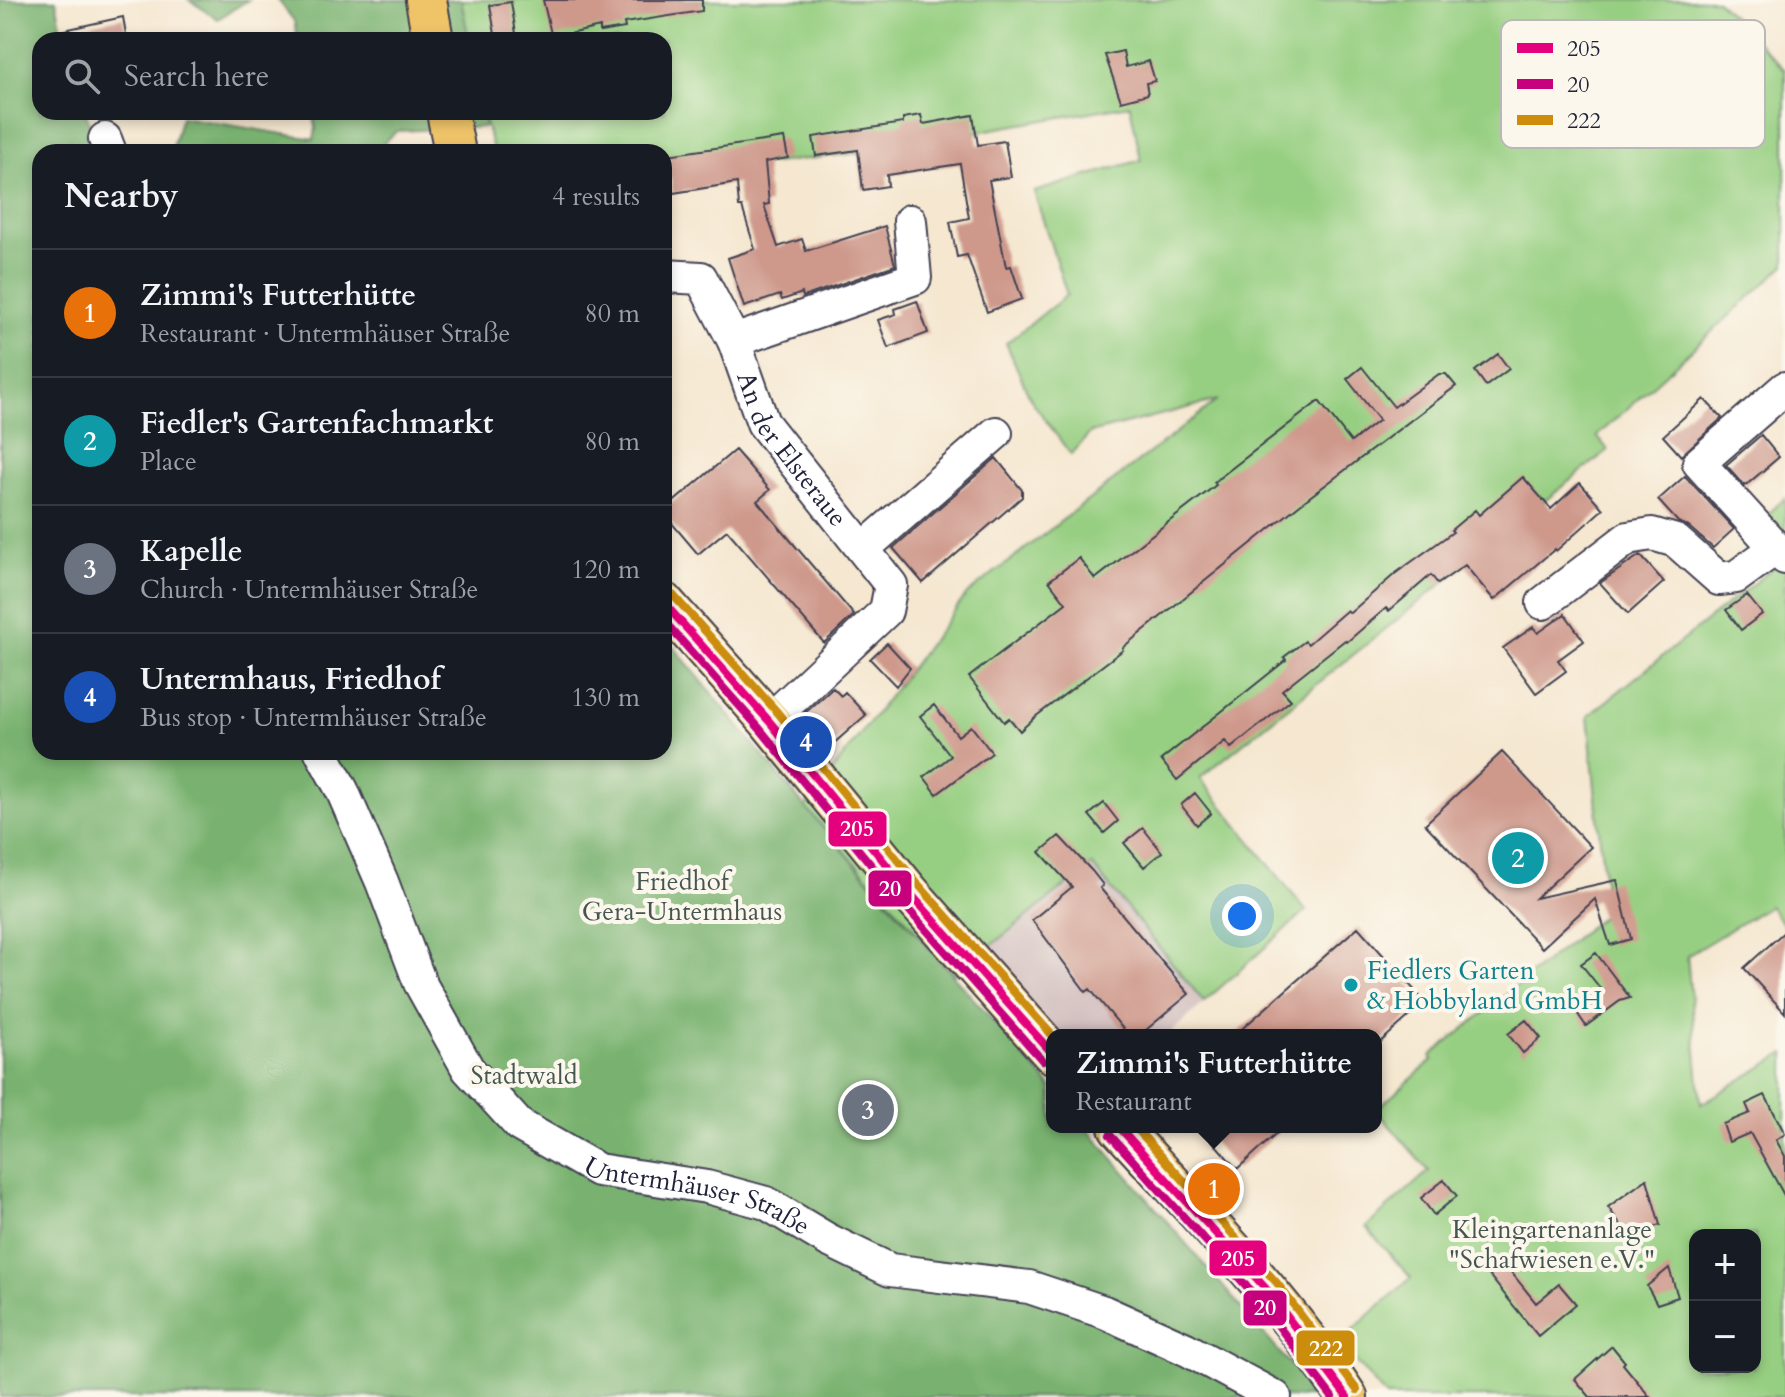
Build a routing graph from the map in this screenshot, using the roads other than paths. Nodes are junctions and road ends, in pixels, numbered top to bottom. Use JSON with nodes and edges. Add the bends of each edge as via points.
{"nodes":[{"id":1,"x":426,"y":0,"type":"edge"},
{"id":2,"x":432,"y":32,"type":"edge"},
{"id":3,"x":449,"y":120,"type":"edge"},
{"id":4,"x":453,"y":144,"type":"edge"},
{"id":5,"x":910,"y":221,"type":"dead end"},
{"id":6,"x":672,"y":276,"type":"edge"},
{"id":7,"x":734,"y":341,"type":"junction"},
{"id":8,"x":1785,"y":388,"type":"edge"},
{"id":9,"x":996,"y":433,"type":"dead end"},
{"id":10,"x":864,"y":548,"type":"junction"},
{"id":11,"x":1781,"y":553,"type":"edge"},
{"id":12,"x":1543,"y":603,"type":"dead end"},
{"id":13,"x":672,"y":612,"type":"edge"},
{"id":14,"x":769,"y":721,"type":"junction"},
{"id":15,"x":325,"y":760,"type":"edge"},
{"id":16,"x":1046,"y":1046,"type":"edge"},
{"id":17,"x":1124,"y":1133,"type":"edge"},
{"id":18,"x":1275,"y":1397,"type":"edge"},
{"id":19,"x":1347,"y":1397,"type":"edge"}],
"edges":[{"from":1,"to":2,"type":"main road"},
{"from":3,"to":4,"type":"main road"},
{"from":5,"to":7,"type":"street","name":"An der Elsteraue","via":[[924,279]]},
{"from":6,"to":7,"type":"street","name":"An der Elsteraue","via":[[701,278]]},
{"from":7,"to":10,"type":"street","name":"An der Elsteraue","via":[[763,423]]},
{"from":8,"to":11,"type":"street","via":[[1699,463]]},
{"from":9,"to":10,"type":"street","name":"An der Elsteraue"},
{"from":10,"to":14,"type":"street","name":"An der Elsteraue","via":[[891,585],[886,611]]},
{"from":11,"to":12,"type":"street","via":[[1736,577],[1719,579],[1676,541],[1652,534],[1628,538]]},
{"from":13,"to":14,"type":"main road"},
{"from":14,"to":16,"type":"main road","via":[[908,891]]},
{"from":15,"to":18,"type":"street","name":"Untermhäuser Straße","via":[[382,882],[420,983],[468,1069],[519,1125],[598,1170],[707,1187],[766,1203],[890,1270],[1029,1287],[1104,1312]]},
{"from":17,"to":19,"type":"main road","via":[[1234,1254],[1323,1360]]}]}
